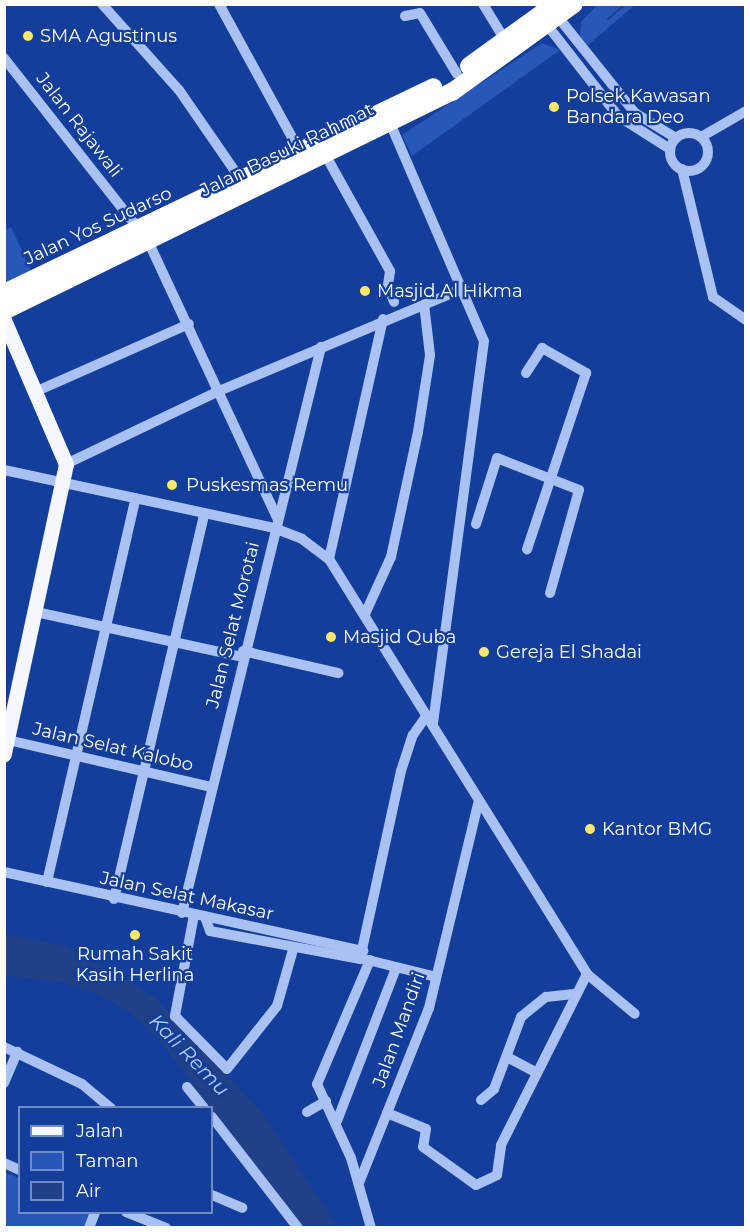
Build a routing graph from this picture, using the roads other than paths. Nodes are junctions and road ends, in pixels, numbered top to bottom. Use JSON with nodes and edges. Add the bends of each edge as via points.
{"nodes":[{"id":1,"x":102,"y":4,"type":"edge"},
{"id":2,"x":219,"y":4,"type":"edge"},
{"id":3,"x":483,"y":4,"type":"edge"},
{"id":4,"x":574,"y":4,"type":"edge"},
{"id":5,"x":550,"y":14,"type":"edge"},
{"id":6,"x":405,"y":16,"type":"dead end"},
{"id":7,"x":505,"y":40,"type":"junction"},
{"id":8,"x":4,"y":58,"type":"edge"},
{"id":9,"x":457,"y":74,"type":"junction"},
{"id":10,"x":746,"y":111,"type":"edge"},
{"id":11,"x":390,"y":123,"type":"junction"},
{"id":12,"x":362,"y":130,"type":"junction"},
{"id":13,"x":702,"y":137,"type":"junction"},
{"id":14,"x":676,"y":138,"type":"junction"},
{"id":15,"x":670,"y":149,"type":"junction"},
{"id":16,"x":300,"y":152,"type":"junction"},
{"id":17,"x":326,"y":156,"type":"junction"},
{"id":18,"x":682,"y":169,"type":"junction"},
{"id":19,"x":242,"y":180,"type":"junction"},
{"id":20,"x":143,"y":235,"type":"junction"},
{"id":21,"x":464,"y":288,"type":"junction"},
{"id":22,"x":4,"y":293,"type":"edge"},
{"id":23,"x":394,"y":302,"type":"dead end"},
{"id":24,"x":424,"y":304,"type":"junction"},
{"id":25,"x":4,"y":311,"type":"edge"},
{"id":26,"x":383,"y":319,"type":"junction"},
{"id":27,"x":4,"y":320,"type":"edge"},
{"id":28,"x":746,"y":320,"type":"edge"},
{"id":29,"x":189,"y":324,"type":"junction"},
{"id":30,"x":321,"y":347,"type":"junction"},
{"id":31,"x":526,"y":373,"type":"dead end"},
{"id":32,"x":37,"y":391,"type":"junction"},
{"id":33,"x":219,"y":391,"type":"junction"},
{"id":34,"x":66,"y":464,"type":"junction"},
{"id":35,"x":4,"y":470,"type":"edge"},
{"id":36,"x":550,"y":479,"type":"junction"},
{"id":37,"x":64,"y":482,"type":"junction"},
{"id":38,"x":136,"y":498,"type":"junction"},
{"id":39,"x":204,"y":516,"type":"junction"},
{"id":40,"x":275,"y":523,"type":"junction"},
{"id":41,"x":476,"y":524,"type":"dead end"},
{"id":42,"x":527,"y":549,"type":"dead end"},
{"id":43,"x":329,"y":559,"type":"junction"},
{"id":44,"x":550,"y":593,"type":"dead end"},
{"id":45,"x":36,"y":612,"type":"junction"},
{"id":46,"x":365,"y":614,"type":"junction"},
{"id":47,"x":108,"y":626,"type":"junction"},
{"id":48,"x":176,"y":642,"type":"junction"},
{"id":49,"x":242,"y":654,"type":"junction"},
{"id":50,"x":338,"y":674,"type":"dead end"},
{"id":51,"x":430,"y":720,"type":"junction"},
{"id":52,"x":6,"y":747,"type":"edge"},
{"id":53,"x":79,"y":754,"type":"junction"},
{"id":54,"x":144,"y":769,"type":"junction"},
{"id":55,"x":211,"y":786,"type":"junction"},
{"id":56,"x":478,"y":804,"type":"junction"},
{"id":57,"x":4,"y":872,"type":"edge"},
{"id":58,"x":47,"y":882,"type":"junction"},
{"id":59,"x":114,"y":898,"type":"junction"},
{"id":60,"x":182,"y":913,"type":"junction"},
{"id":61,"x":200,"y":916,"type":"junction"},
{"id":62,"x":292,"y":950,"type":"junction"},
{"id":63,"x":365,"y":956,"type":"junction"},
{"id":64,"x":396,"y":968,"type":"junction"},
{"id":65,"x":586,"y":974,"type":"junction"},
{"id":66,"x":436,"y":977,"type":"junction"},
{"id":67,"x":574,"y":994,"type":"junction"},
{"id":68,"x":635,"y":1014,"type":"dead end"},
{"id":69,"x":4,"y":1047,"type":"edge"},
{"id":70,"x":17,"y":1052,"type":"junction"},
{"id":71,"x":507,"y":1057,"type":"junction"},
{"id":72,"x":535,"y":1072,"type":"junction"},
{"id":73,"x":4,"y":1083,"type":"edge"},
{"id":74,"x":187,"y":1087,"type":"dead end"},
{"id":75,"x":482,"y":1100,"type":"dead end"},
{"id":76,"x":326,"y":1101,"type":"junction"},
{"id":77,"x":110,"y":1106,"type":"edge"},
{"id":78,"x":203,"y":1106,"type":"edge"},
{"id":79,"x":307,"y":1112,"type":"dead end"},
{"id":80,"x":387,"y":1113,"type":"junction"},
{"id":81,"x":213,"y":1117,"type":"edge"},
{"id":82,"x":337,"y":1121,"type":"junction"},
{"id":83,"x":4,"y":1163,"type":"edge"},
{"id":84,"x":18,"y":1169,"type":"edge"},
{"id":85,"x":359,"y":1184,"type":"junction"},
{"id":86,"x":213,"y":1195,"type":"edge"},
{"id":87,"x":242,"y":1208,"type":"dead end"},
{"id":88,"x":131,"y":1214,"type":"edge"},
{"id":89,"x":166,"y":1227,"type":"edge"},
{"id":90,"x":298,"y":1227,"type":"edge"},
{"id":91,"x":370,"y":1227,"type":"edge"}],
"edges":[{"from":1,"to":19,"type":"street","via":[[179,90]]},
{"from":2,"to":16,"type":"street"},
{"from":3,"to":7,"type":"street"},
{"from":4,"to":5,"type":"highway","name":"Jalan Basuki Rahmat"},
{"from":5,"to":7,"type":"highway","name":"Jalan Yos Sudarso"},
{"from":5,"to":11,"type":"highway","name":"Jalan Basuki Rahmat","via":[[452,92]]},
{"from":5,"to":14,"type":"street","via":[[635,113]]},
{"from":5,"to":15,"type":"street","via":[[618,116]]},
{"from":6,"to":9,"type":"street","via":[[415,11],[424,17]]},
{"from":7,"to":9,"type":"highway","name":"Jalan Yos Sudarso"},
{"from":8,"to":20,"type":"street","name":"Jalan Rajawali"},
{"from":9,"to":12,"type":"highway","name":"Jalan Yos Sudarso"},
{"from":10,"to":13,"type":"street","via":[[719,122]]},
{"from":11,"to":12,"type":"highway","name":"Jalan Basuki Rahmat"},
{"from":11,"to":21,"type":"street"},
{"from":12,"to":16,"type":"highway","name":"Jalan Yos Sudarso"},
{"from":12,"to":17,"type":"highway","name":"Jalan Basuki Rahmat"},
{"from":13,"to":14,"type":"street"},
{"from":13,"to":18,"type":"street","via":[[705,162]]},
{"from":14,"to":15,"type":"street"},
{"from":15,"to":18,"type":"street"},
{"from":16,"to":19,"type":"highway","name":"Jalan Yos Sudarso"},
{"from":17,"to":20,"type":"highway","name":"Jalan Basuki Rahmat"},
{"from":17,"to":23,"type":"street","via":[[390,271],[388,286]]},
{"from":18,"to":28,"type":"street","via":[[710,288],[721,306]]},
{"from":19,"to":20,"type":"highway","name":"Jalan Yos Sudarso"},
{"from":20,"to":22,"type":"highway","name":"Jalan Yos Sudarso"},
{"from":20,"to":25,"type":"highway","name":"Jalan Basuki Rahmat"},
{"from":20,"to":29,"type":"street","name":"Jalan Rajawali"},
{"from":21,"to":24,"type":"street"},
{"from":21,"to":51,"type":"street","via":[[484,341]]},
{"from":24,"to":26,"type":"street"},
{"from":24,"to":46,"type":"street","via":[[430,355],[418,432],[391,557]]},
{"from":26,"to":30,"type":"street"},
{"from":26,"to":43,"type":"street"},
{"from":27,"to":32,"type":"main road"},
{"from":29,"to":32,"type":"street"},
{"from":29,"to":33,"type":"street","name":"Jalan Rajawali"},
{"from":30,"to":33,"type":"street"},
{"from":30,"to":40,"type":"street","name":"Jalan Selat Morotai"},
{"from":31,"to":36,"type":"street","via":[[542,348],[586,373]]},
{"from":32,"to":34,"type":"main road"},
{"from":33,"to":34,"type":"street"},
{"from":33,"to":40,"type":"street","name":"Jalan Rajawali"},
{"from":34,"to":37,"type":"main road"},
{"from":35,"to":37,"type":"street"},
{"from":36,"to":41,"type":"street","via":[[496,458]]},
{"from":36,"to":42,"type":"street"},
{"from":36,"to":44,"type":"street","via":[[575,487],[582,495]]},
{"from":37,"to":38,"type":"street"},
{"from":37,"to":45,"type":"main road"},
{"from":38,"to":39,"type":"street"},
{"from":38,"to":47,"type":"street"},
{"from":39,"to":40,"type":"street"},
{"from":39,"to":48,"type":"street"},
{"from":40,"to":43,"type":"street"},
{"from":40,"to":49,"type":"street","name":"Jalan Selat Morotai"},
{"from":43,"to":46,"type":"street"},
{"from":45,"to":47,"type":"street"},
{"from":45,"to":52,"type":"main road"},
{"from":46,"to":51,"type":"street"},
{"from":47,"to":48,"type":"street"},
{"from":47,"to":53,"type":"street"},
{"from":48,"to":49,"type":"street"},
{"from":48,"to":54,"type":"street"},
{"from":49,"to":50,"type":"street"},
{"from":49,"to":55,"type":"street","name":"Jalan Selat Morotai"},
{"from":51,"to":56,"type":"street"},
{"from":51,"to":63,"type":"street","via":[[413,735],[401,771]]},
{"from":52,"to":53,"type":"street","name":"Jalan Selat Kalobo"},
{"from":53,"to":54,"type":"street","name":"Jalan Selat Kalobo"},
{"from":53,"to":58,"type":"street"},
{"from":54,"to":55,"type":"street","name":"Jalan Selat Kalobo"},
{"from":54,"to":59,"type":"street"},
{"from":55,"to":60,"type":"street","name":"Jalan Selat Morotai"},
{"from":56,"to":65,"type":"street"},
{"from":56,"to":66,"type":"street","name":"Jalan Mandiri"},
{"from":57,"to":58,"type":"street","name":"Jalan Selat Makasar"},
{"from":58,"to":59,"type":"street","name":"Jalan Selat Makasar"},
{"from":59,"to":60,"type":"street","name":"Jalan Selat Makasar"},
{"from":60,"to":61,"type":"street","name":"Jalan Selat Makasar"},
{"from":61,"to":62,"type":"street","via":[[210,931]]},
{"from":61,"to":62,"type":"street","via":[[175,1016],[227,1069],[277,1006]]},
{"from":61,"to":63,"type":"street","name":"Jalan Selat Makasar"},
{"from":62,"to":63,"type":"street"},
{"from":63,"to":64,"type":"street"},
{"from":63,"to":76,"type":"street","via":[[318,1082]]},
{"from":64,"to":66,"type":"street"},
{"from":64,"to":82,"type":"street"},
{"from":65,"to":67,"type":"street"},
{"from":65,"to":68,"type":"street"},
{"from":66,"to":80,"type":"street","name":"Jalan Mandiri"},
{"from":67,"to":71,"type":"street","via":[[546,997],[528,1009],[516,1024]]},
{"from":67,"to":72,"type":"street"},
{"from":69,"to":70,"type":"street"},
{"from":70,"to":73,"type":"street"},
{"from":70,"to":77,"type":"street","via":[[82,1084]]},
{"from":71,"to":72,"type":"street"},
{"from":71,"to":75,"type":"street","via":[[493,1092]]},
{"from":72,"to":80,"type":"street","via":[[501,1145],[497,1175],[476,1185],[423,1147],[426,1129]]},
{"from":74,"to":78,"type":"street"},
{"from":76,"to":79,"type":"street"},
{"from":76,"to":82,"type":"street"},
{"from":80,"to":85,"type":"street","name":"Jalan Mandiri"},
{"from":81,"to":90,"type":"street"},
{"from":82,"to":85,"type":"street"},
{"from":83,"to":84,"type":"street"},
{"from":85,"to":91,"type":"street"},
{"from":86,"to":87,"type":"street"},
{"from":88,"to":89,"type":"street"}]}
